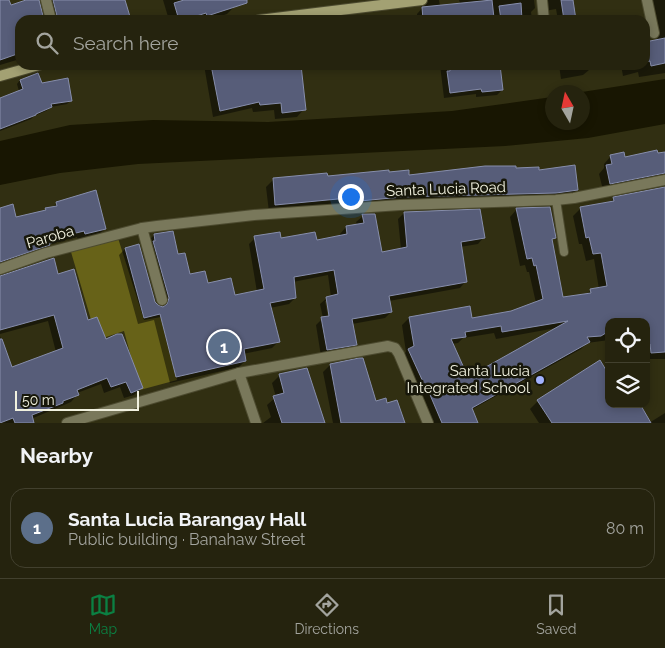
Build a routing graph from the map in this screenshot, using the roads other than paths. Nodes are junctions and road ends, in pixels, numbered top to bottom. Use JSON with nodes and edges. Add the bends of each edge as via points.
{"nodes":[{"id":1,"x":46,"y":0,"type":"edge"},
{"id":2,"x":422,"y":0,"type":"edge"},
{"id":3,"x":542,"y":0,"type":"edge"},
{"id":4,"x":647,"y":0,"type":"edge"},
{"id":5,"x":50,"y":15,"type":"edge"},
{"id":6,"x":300,"y":15,"type":"edge"},
{"id":7,"x":544,"y":15,"type":"edge"},
{"id":8,"x":654,"y":33,"type":"dead end"},
{"id":9,"x":21,"y":70,"type":"edge"},
{"id":10,"x":0,"y":76,"type":"edge"},
{"id":11,"x":665,"y":180,"type":"edge"},
{"id":12,"x":556,"y":200,"type":"junction"},
{"id":13,"x":142,"y":228,"type":"junction"},
{"id":14,"x":109,"y":237,"type":"joint"},
{"id":15,"x":564,"y":252,"type":"dead end"},
{"id":16,"x":0,"y":269,"type":"edge"},
{"id":17,"x":162,"y":300,"type":"dead end"},
{"id":18,"x":239,"y":374,"type":"junction"},
{"id":19,"x":67,"y":423,"type":"edge"},
{"id":20,"x":256,"y":423,"type":"edge"},
{"id":21,"x":428,"y":423,"type":"edge"}],
"edges":[{"from":1,"to":5,"type":"street"},
{"from":2,"to":6,"type":"street"},
{"from":3,"to":7,"type":"street"},
{"from":4,"to":8,"type":"street"},
{"from":9,"to":10,"type":"street"},
{"from":11,"to":12,"type":"street","name":"Santa Lucia Road"},
{"from":12,"to":13,"type":"street","name":"Santa Lucia Road","via":[[400,204],[254,215]]},
{"from":12,"to":15,"type":"lane"},
{"from":13,"to":14,"type":"street","name":"Santa Lucia Road"},
{"from":13,"to":17,"type":"street"},
{"from":14,"to":16,"type":"street","name":"Paroba"},
{"from":18,"to":19,"type":"street"},
{"from":18,"to":20,"type":"street"},
{"from":18,"to":21,"type":"street","via":[[388,346],[399,354]]}]}
